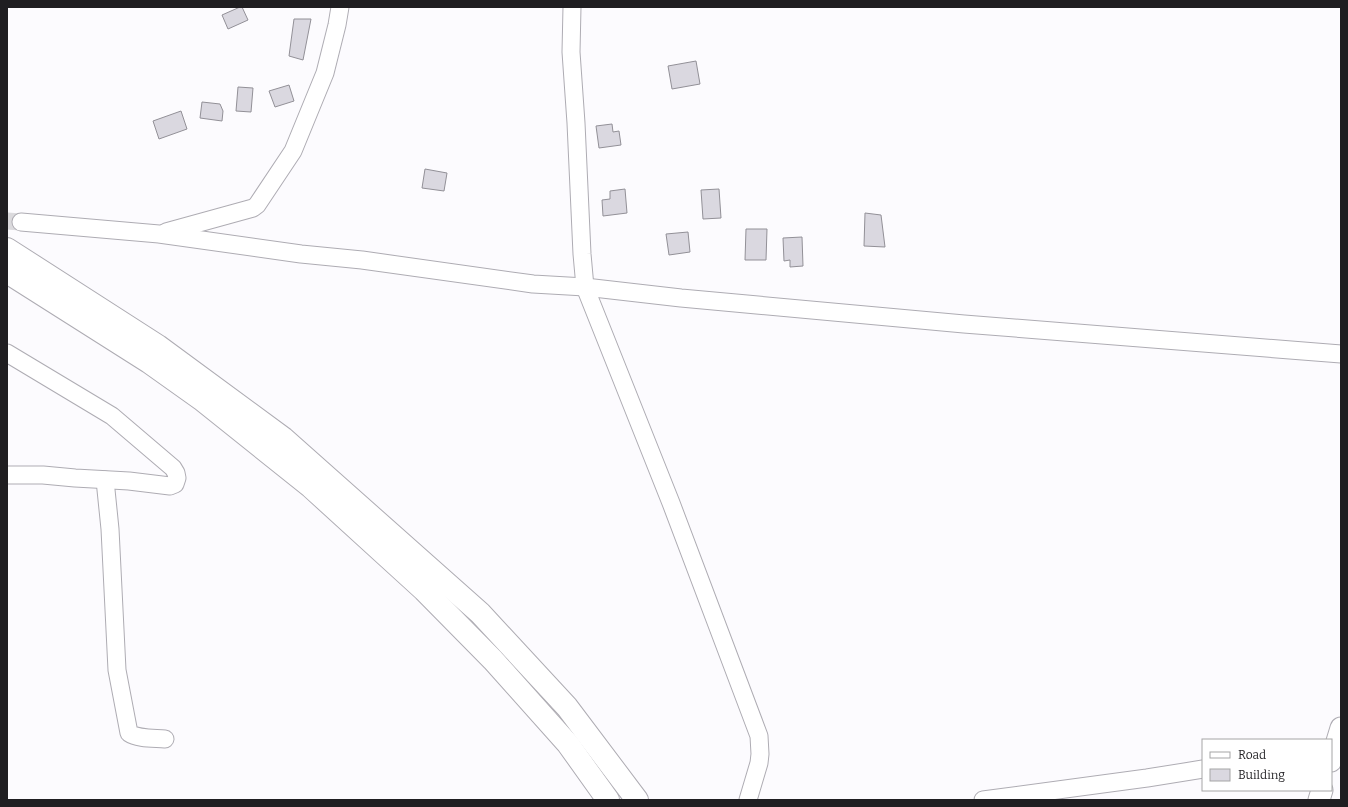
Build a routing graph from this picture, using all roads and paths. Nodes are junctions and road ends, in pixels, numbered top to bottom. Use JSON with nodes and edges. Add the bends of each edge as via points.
{"nodes":[{"id":1,"x":340,"y":7,"type":"edge"},
{"id":2,"x":572,"y":7,"type":"edge"},
{"id":3,"x":21,"y":222,"type":"tunnel mouth"},
{"id":4,"x":159,"y":234,"type":"junction"},
{"id":5,"x":7,"y":249,"type":"edge"},
{"id":6,"x":7,"y":272,"type":"edge"},
{"id":7,"x":585,"y":287,"type":"junction"},
{"id":8,"x":7,"y":353,"type":"edge"},
{"id":9,"x":1341,"y":354,"type":"edge"},
{"id":10,"x":7,"y":475,"type":"edge"},
{"id":11,"x":105,"y":480,"type":"junction"},
{"id":12,"x":1341,"y":728,"type":"edge"},
{"id":13,"x":165,"y":739,"type":"dead end"},
{"id":14,"x":1332,"y":753,"type":"edge"},
{"id":15,"x":1202,"y":769,"type":"edge"},
{"id":16,"x":608,"y":800,"type":"edge"},
{"id":17,"x":637,"y":800,"type":"edge"},
{"id":18,"x":748,"y":800,"type":"edge"},
{"id":19,"x":983,"y":800,"type":"edge"}],
"edges":[{"from":1,"to":4,"type":"street","via":[[324,73],[293,150],[257,205]]},
{"from":2,"to":7,"type":"street","via":[[571,52]]},
{"from":3,"to":4,"type":"street"},
{"from":4,"to":7,"type":"street","via":[[533,284]]},
{"from":5,"to":17,"type":"highway","via":[[158,346],[283,438],[480,613],[567,707]]},
{"from":6,"to":16,"type":"highway","via":[[195,394],[312,487],[424,590],[493,660],[568,744]]},
{"from":7,"to":9,"type":"street","via":[[964,324]]},
{"from":7,"to":18,"type":"street","via":[[759,736],[760,759]]},
{"from":8,"to":11,"type":"street","via":[[112,416],[169,464],[177,478],[170,486]]},
{"from":10,"to":11,"type":"street"},
{"from":11,"to":13,"type":"street","via":[[117,670],[129,732],[138,737]]},
{"from":12,"to":14,"type":"main road"},
{"from":15,"to":19,"type":"street"}]}
